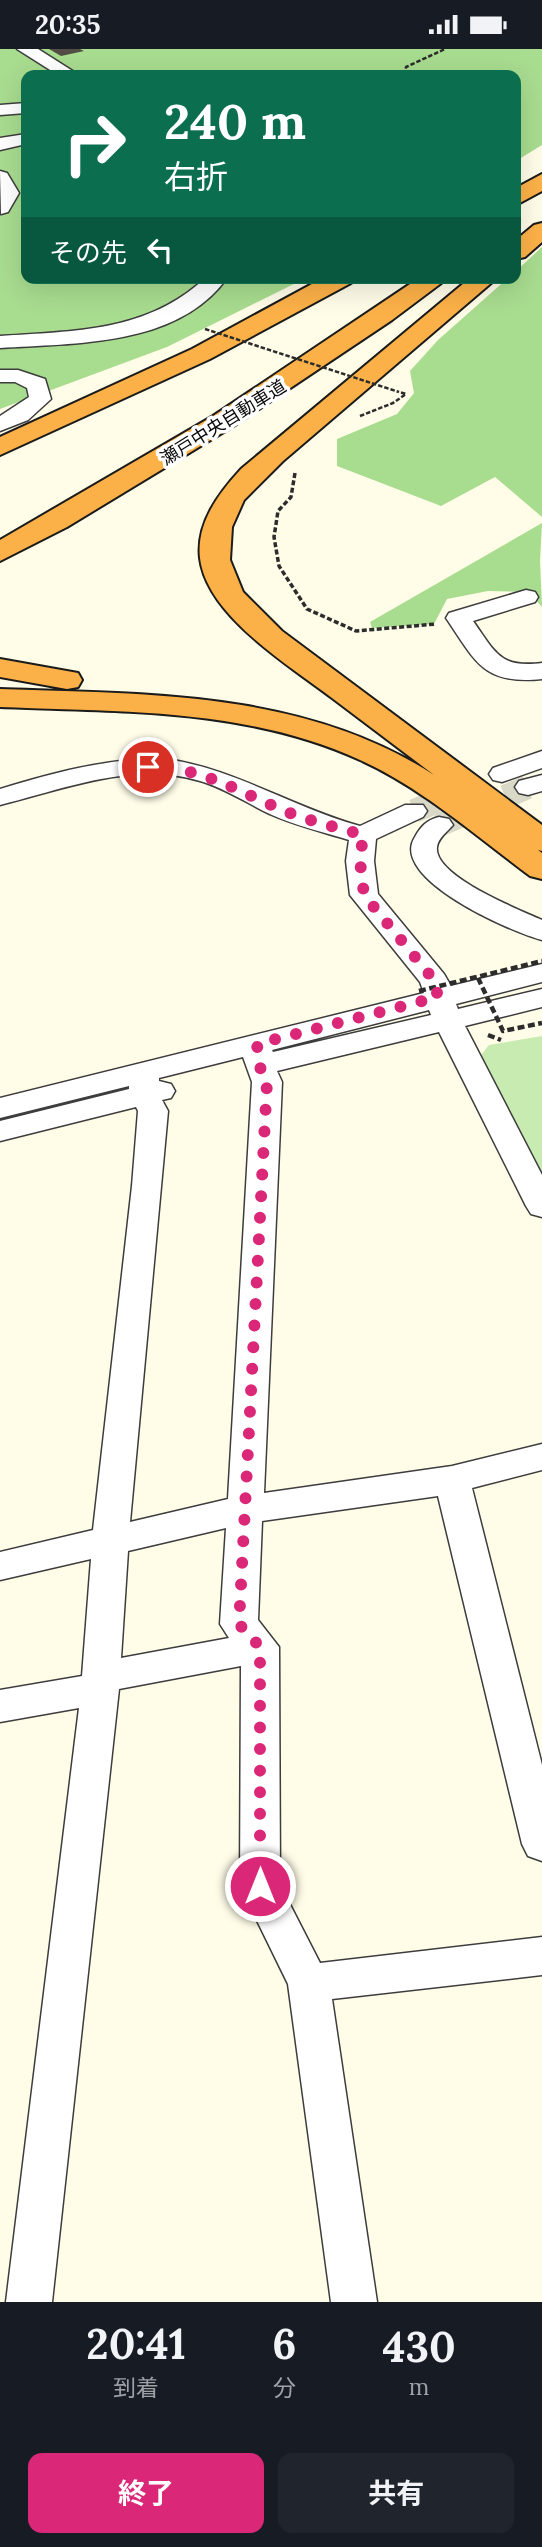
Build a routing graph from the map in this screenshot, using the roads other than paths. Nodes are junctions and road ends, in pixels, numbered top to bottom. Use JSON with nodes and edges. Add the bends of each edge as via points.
{"nodes":[{"id":1,"x":26,"y":49,"type":"edge"},
{"id":2,"x":62,"y":70,"type":"edge"},
{"id":3,"x":21,"y":108,"type":"edge"},
{"id":4,"x":0,"y":110,"type":"edge"},
{"id":5,"x":21,"y":140,"type":"edge"},
{"id":6,"x":0,"y":144,"type":"edge"},
{"id":7,"x":533,"y":169,"type":"edge"},
{"id":8,"x":0,"y":177,"type":"edge"},
{"id":9,"x":521,"y":189,"type":"edge"},
{"id":10,"x":542,"y":204,"type":"edge"},
{"id":11,"x":1,"y":207,"type":"edge"},
{"id":12,"x":21,"y":216,"type":"edge"},
{"id":13,"x":521,"y":219,"type":"edge"},
{"id":14,"x":542,"y":230,"type":"edge"},
{"id":15,"x":521,"y":248,"type":"edge"},
{"id":16,"x":211,"y":284,"type":"edge"},
{"id":17,"x":331,"y":284,"type":"edge"},
{"id":18,"x":389,"y":284,"type":"edge"},
{"id":19,"x":427,"y":284,"type":"edge"},
{"id":20,"x":478,"y":284,"type":"edge"},
{"id":21,"x":0,"y":342,"type":"edge"},
{"id":22,"x":0,"y":376,"type":"edge"},
{"id":23,"x":0,"y":423,"type":"edge"},
{"id":24,"x":0,"y":447,"type":"edge"},
{"id":25,"x":0,"y":524,"type":"edge"},
{"id":26,"x":0,"y":552,"type":"edge"},
{"id":27,"x":526,"y":597,"type":"dead end"},
{"id":28,"x":0,"y":668,"type":"edge"},
{"id":29,"x":542,"y":671,"type":"edge"},
{"id":30,"x":0,"y":698,"type":"edge"},
{"id":31,"x":0,"y":718,"type":"edge"},
{"id":32,"x":542,"y":759,"type":"edge"},
{"id":33,"x":502,"y":774,"type":"tunnel mouth"},
{"id":34,"x":426,"y":785,"type":"junction"},
{"id":35,"x":0,"y":797,"type":"edge"},
{"id":36,"x":439,"y":825,"type":"tunnel mouth"},
{"id":37,"x":363,"y":835,"type":"junction"},
{"id":38,"x":542,"y":841,"type":"edge"},
{"id":39,"x":542,"y":869,"type":"edge"},
{"id":40,"x":536,"y":928,"type":"edge"},
{"id":41,"x":540,"y":999,"type":"edge"},
{"id":42,"x":435,"y":1002,"type":"junction"},
{"id":43,"x":258,"y":1054,"type":"junction"},
{"id":44,"x":144,"y":1083,"type":"junction"},
{"id":45,"x":0,"y":1108,"type":"edge"},
{"id":46,"x":0,"y":1131,"type":"edge"},
{"id":47,"x":542,"y":1206,"type":"edge"},
{"id":48,"x":542,"y":1457,"type":"edge"},
{"id":49,"x":452,"y":1481,"type":"junction"},
{"id":50,"x":242,"y":1510,"type":"junction"},
{"id":51,"x":110,"y":1542,"type":"junction"},
{"id":52,"x":0,"y":1566,"type":"edge"},
{"id":53,"x":260,"y":1647,"type":"junction"},
{"id":54,"x":100,"y":1682,"type":"junction"},
{"id":55,"x":0,"y":1706,"type":"edge"},
{"id":56,"x":542,"y":1844,"type":"edge"},
{"id":57,"x":542,"y":1956,"type":"edge"},
{"id":58,"x":309,"y":1983,"type":"junction"},
{"id":59,"x":29,"y":2302,"type":"edge"},
{"id":60,"x":354,"y":2302,"type":"edge"}],
"edges":[{"from":1,"to":2,"type":"street"},
{"from":3,"to":4,"type":"street"},
{"from":5,"to":6,"type":"street"},
{"from":7,"to":9,"type":"highway"},
{"from":8,"to":11,"type":"street","via":[[9,193]]},
{"from":10,"to":13,"type":"highway"},
{"from":11,"to":12,"type":"street","via":[[2,212]]},
{"from":14,"to":15,"type":"highway"},
{"from":16,"to":21,"type":"street","via":[[193,302],[140,325],[79,339]]},
{"from":17,"to":24,"type":"highway","via":[[201,354]]},
{"from":18,"to":25,"type":"highway","name":"瀬戸中央自動車道","via":[[242,383],[62,492]]},
{"from":19,"to":26,"type":"highway","name":"瀬戸中央自動車道","via":[[288,381],[98,500]]},
{"from":20,"to":34,"type":"highway","via":[[248,480],[224,510],[214,545],[222,584],[250,618],[307,665]]},
{"from":22,"to":23,"type":"street","via":[[18,376],[37,384],[40,399]]},
{"from":27,"to":29,"type":"street","via":[[458,618],[489,661],[514,674]]},
{"from":28,"to":34,"type":"highway","via":[[53,678],[253,696],[336,717]]},
{"from":30,"to":34,"type":"highway","via":[[178,706],[308,728],[373,753]]},
{"from":31,"to":34,"type":"highway","via":[[261,737],[308,747]]},
{"from":32,"to":33,"type":"street"},
{"from":34,"to":37,"type":"street"},
{"from":34,"to":38,"type":"highway"},
{"from":34,"to":39,"type":"highway"},
{"from":35,"to":37,"type":"street","via":[[73,776],[127,767],[169,767],[209,775],[296,815]]},
{"from":36,"to":40,"type":"street","via":[[426,838],[422,854],[428,867]]},
{"from":37,"to":42,"type":"street","via":[[364,895],[434,980]]},
{"from":41,"to":42,"type":"street"},
{"from":42,"to":43,"type":"street"},
{"from":42,"to":47,"type":"street"},
{"from":43,"to":44,"type":"street"},
{"from":43,"to":50,"type":"street","via":[[267,1082]]},
{"from":44,"to":45,"type":"street"},
{"from":44,"to":46,"type":"street"},
{"from":44,"to":51,"type":"street","via":[[153,1111],[149,1173]]},
{"from":48,"to":49,"type":"street"},
{"from":49,"to":50,"type":"street"},
{"from":49,"to":56,"type":"street"},
{"from":50,"to":51,"type":"street"},
{"from":50,"to":53,"type":"street","via":[[239,1624]]},
{"from":51,"to":52,"type":"street"},
{"from":51,"to":54,"type":"street"},
{"from":53,"to":54,"type":"street"},
{"from":53,"to":58,"type":"street","via":[[260,1886]]},
{"from":54,"to":55,"type":"street"},
{"from":54,"to":59,"type":"street"},
{"from":57,"to":58,"type":"street"},
{"from":58,"to":60,"type":"street"}]}
